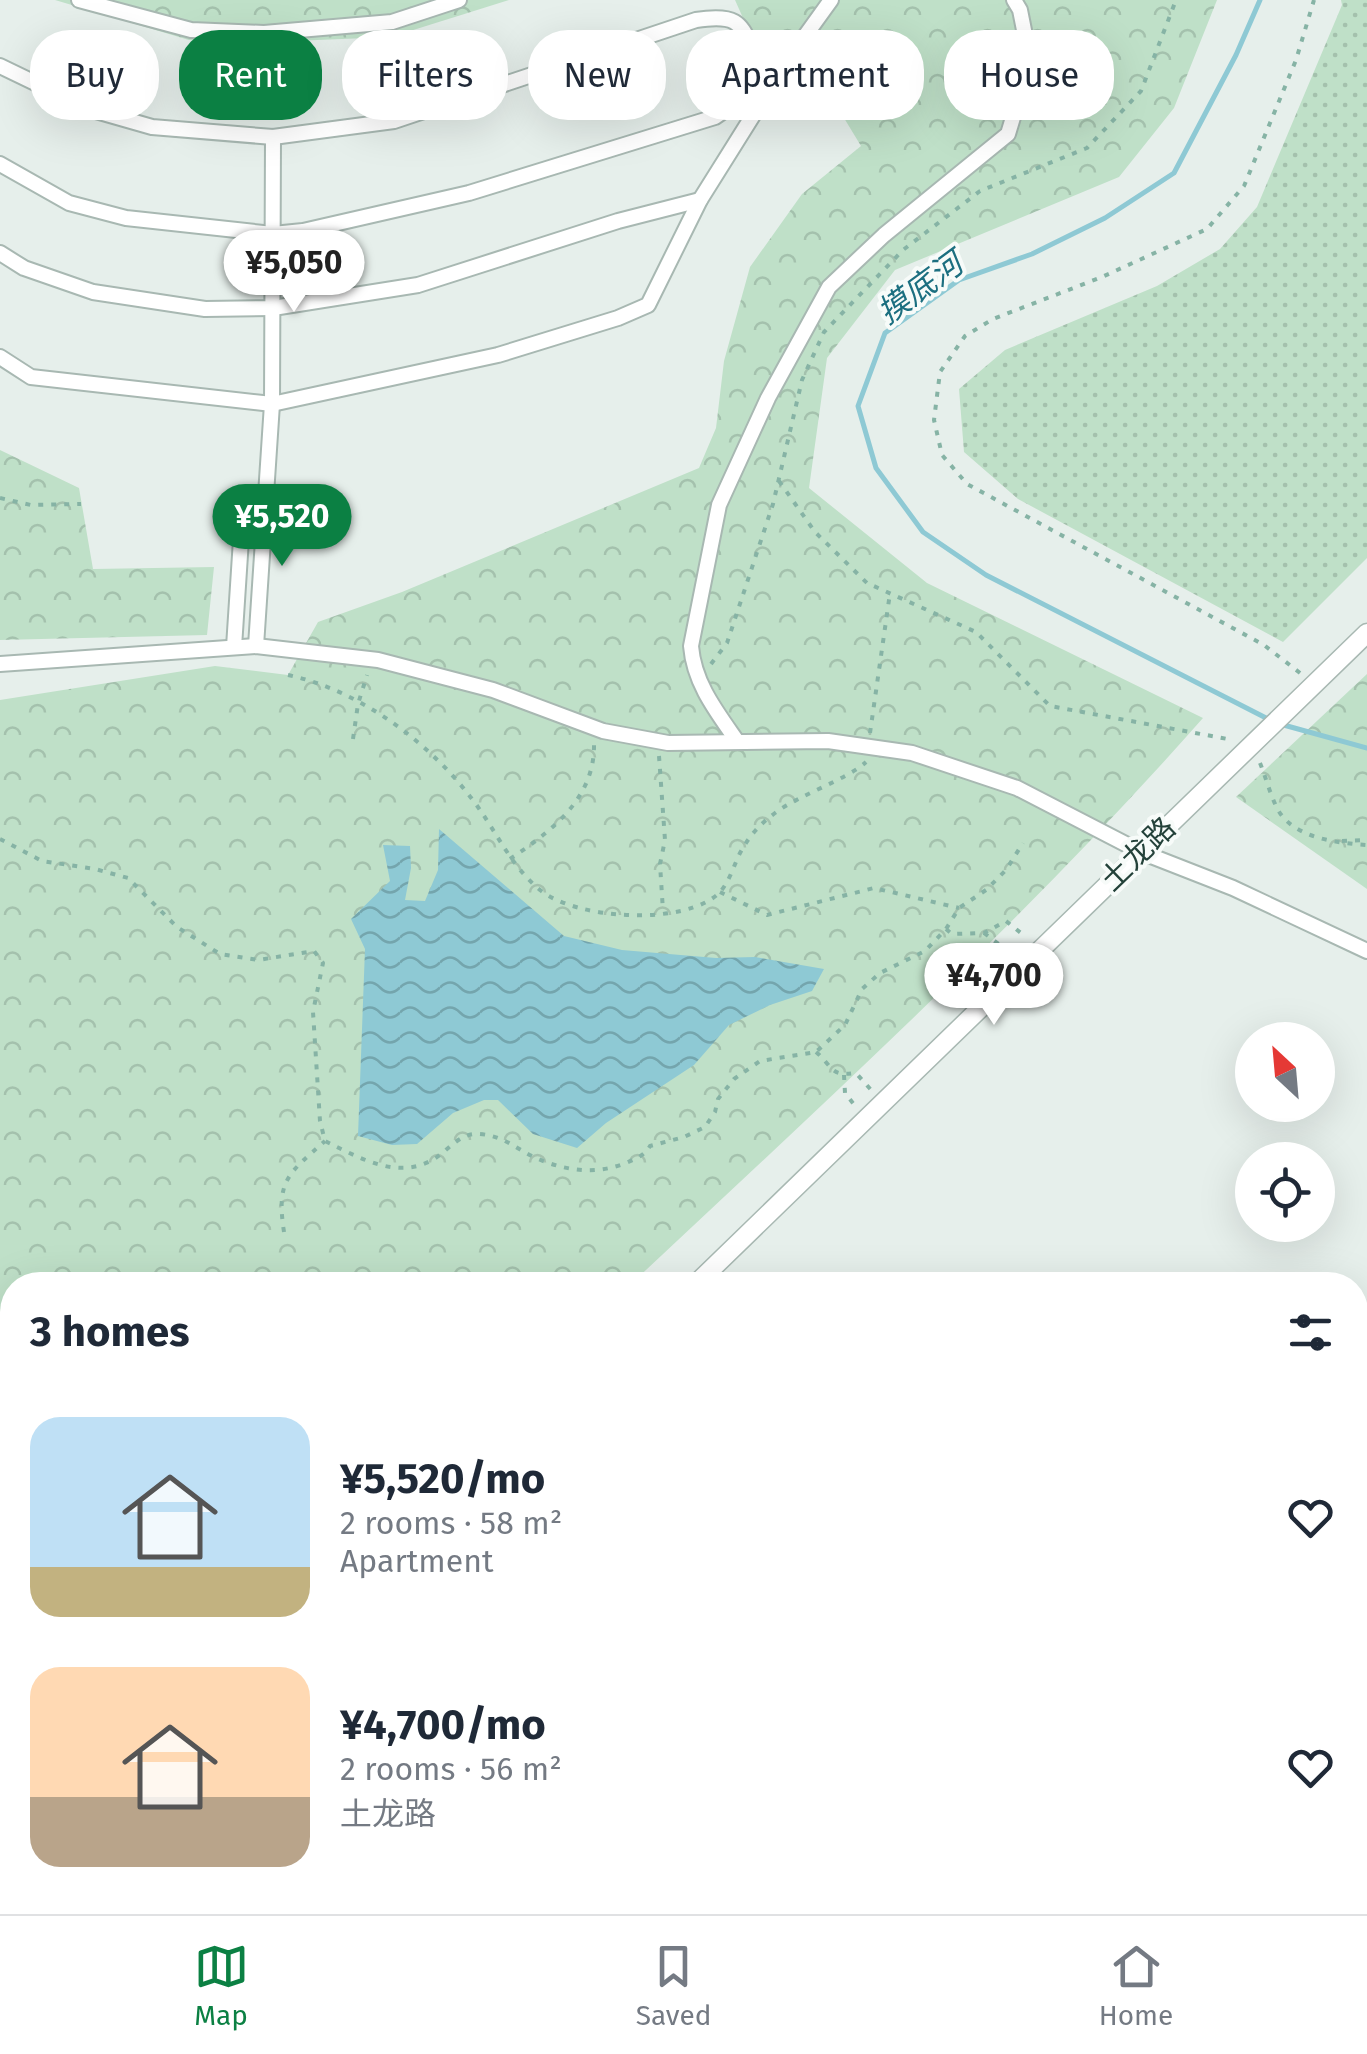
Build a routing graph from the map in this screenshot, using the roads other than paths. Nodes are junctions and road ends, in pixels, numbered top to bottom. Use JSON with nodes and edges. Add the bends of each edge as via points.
{"nodes":[{"id":1,"x":79,"y":0,"type":"edge"},
{"id":2,"x":460,"y":0,"type":"edge"},
{"id":3,"x":832,"y":0,"type":"edge"},
{"id":4,"x":1014,"y":0,"type":"edge"},
{"id":5,"x":742,"y":30,"type":"edge"},
{"id":6,"x":811,"y":30,"type":"edge"},
{"id":7,"x":0,"y":66,"type":"edge"},
{"id":8,"x":705,"y":120,"type":"edge"},
{"id":9,"x":751,"y":120,"type":"edge"},
{"id":10,"x":274,"y":138,"type":"junction"},
{"id":11,"x":0,"y":164,"type":"edge"},
{"id":12,"x":700,"y":200,"type":"junction"},
{"id":13,"x":273,"y":234,"type":"junction"},
{"id":14,"x":0,"y":253,"type":"edge"},
{"id":15,"x":272,"y":308,"type":"junction"},
{"id":16,"x":0,"y":357,"type":"edge"},
{"id":17,"x":272,"y":404,"type":"junction"},
{"id":18,"x":265,"y":490,"type":"junction"},
{"id":19,"x":1367,"y":634,"type":"edge"},
{"id":20,"x":256,"y":646,"type":"junction"},
{"id":21,"x":234,"y":648,"type":"junction"},
{"id":22,"x":0,"y":664,"type":"edge"},
{"id":23,"x":736,"y":742,"type":"junction"},
{"id":24,"x":1141,"y":852,"type":"junction"},
{"id":25,"x":1367,"y":951,"type":"edge"},
{"id":26,"x":708,"y":1272,"type":"edge"}],
"edges":[{"from":1,"to":2,"type":"street","via":[[191,30],[264,32],[392,22]]},
{"from":3,"to":6,"type":"street"},
{"from":4,"to":23,"type":"street","via":[[1026,36],[1027,71],[1008,134],[829,286],[719,505],[692,666]]},
{"from":5,"to":10,"type":"street","via":[[725,16],[696,20],[394,121]]},
{"from":7,"to":10,"type":"street","via":[[89,108],[152,127]]},
{"from":8,"to":13,"type":"street","via":[[469,194]]},
{"from":9,"to":12,"type":"street"},
{"from":10,"to":13,"type":"street"},
{"from":11,"to":13,"type":"street","via":[[69,203],[126,218]]},
{"from":12,"to":15,"type":"street","via":[[418,285]]},
{"from":12,"to":17,"type":"street","via":[[648,305],[498,355]]},
{"from":13,"to":15,"type":"street"},
{"from":14,"to":15,"type":"street","via":[[93,292],[206,309]]},
{"from":15,"to":17,"type":"street"},
{"from":16,"to":17,"type":"street","via":[[31,377]]},
{"from":17,"to":18,"type":"street"},
{"from":18,"to":20,"type":"street"},
{"from":18,"to":21,"type":"street","via":[[242,524]]},
{"from":19,"to":24,"type":"street","name":"土龙路"},
{"from":20,"to":21,"type":"street"},
{"from":20,"to":23,"type":"street","via":[[370,659],[658,742]]},
{"from":21,"to":22,"type":"street"},
{"from":23,"to":24,"type":"street","via":[[828,741],[912,753],[1018,788]]},
{"from":24,"to":25,"type":"street"},
{"from":24,"to":26,"type":"street","name":"土龙路"}]}
